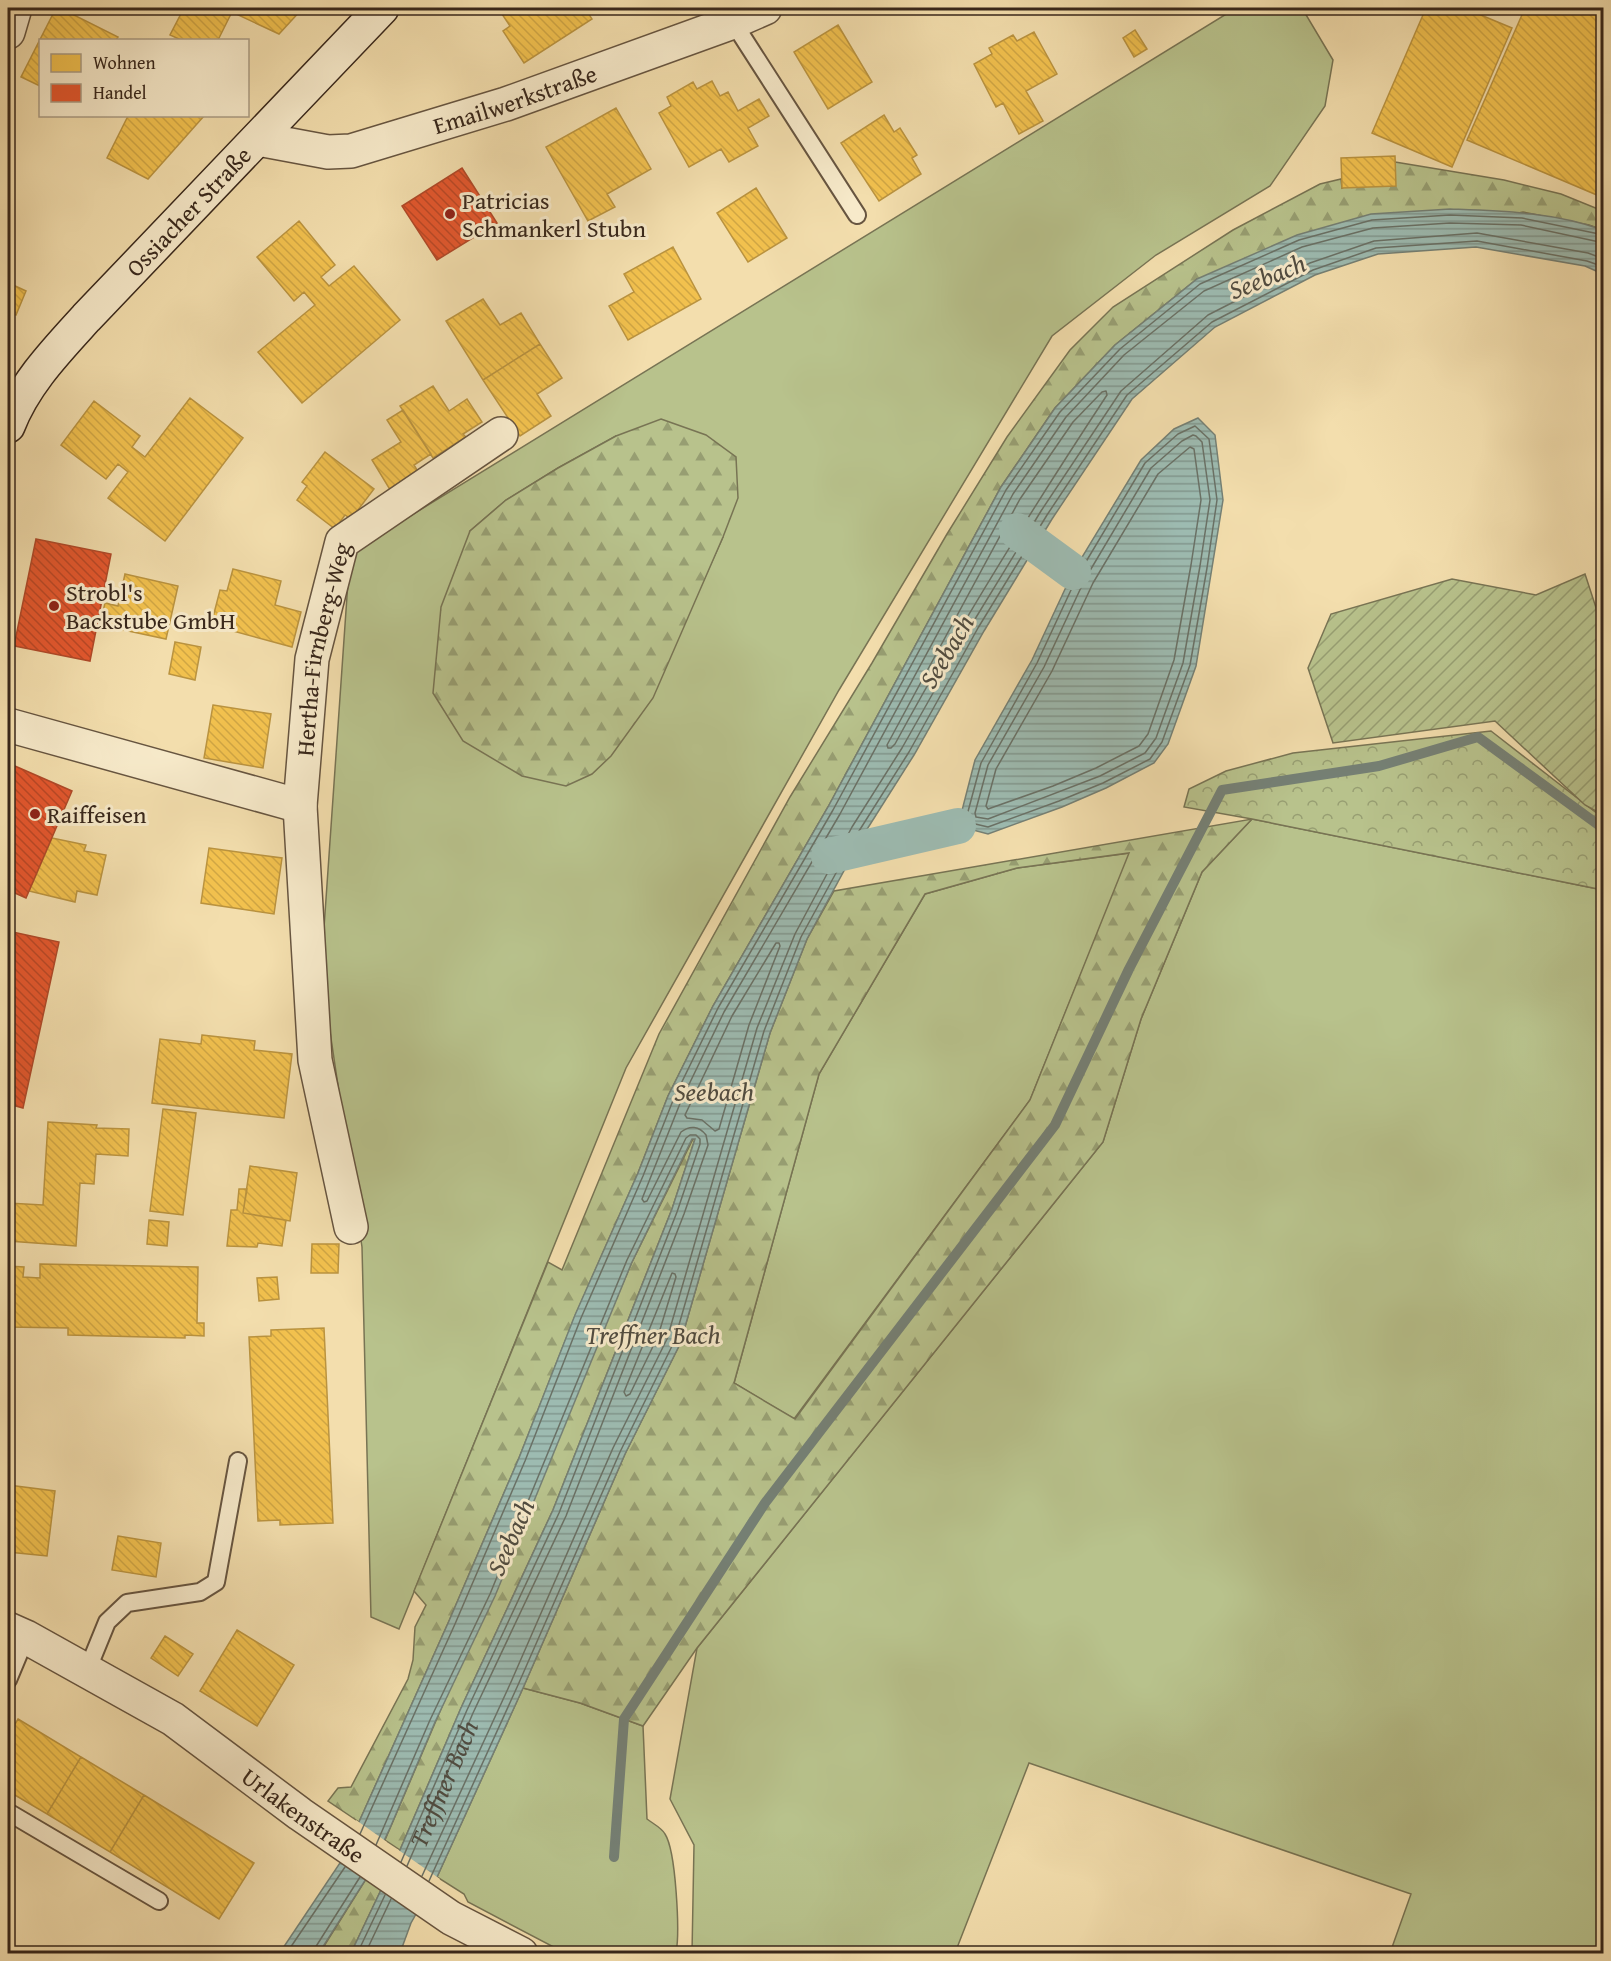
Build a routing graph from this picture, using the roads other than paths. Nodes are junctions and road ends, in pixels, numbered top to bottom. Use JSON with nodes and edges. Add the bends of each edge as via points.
{"nodes":[{"id":1,"x":15,"y":8,"type":"edge"},
{"id":2,"x":382,"y":8,"type":"edge"},
{"id":3,"x":765,"y":8,"type":"edge"},
{"id":4,"x":733,"y":22,"type":"junction"},
{"id":5,"x":8,"y":32,"type":"edge"},
{"id":6,"x":258,"y":139,"type":"junction"},
{"id":7,"x":857,"y":215,"type":"dead end"},
{"id":8,"x":10,"y":413,"type":"edge"},
{"id":9,"x":501,"y":434,"type":"dead end"},
{"id":10,"x":8,"y":725,"type":"edge"},
{"id":11,"x":300,"y":806,"type":"junction"},
{"id":12,"x":351,"y":1227,"type":"dead end"},
{"id":13,"x":238,"y":1461,"type":"dead end"},
{"id":14,"x":17,"y":1633,"type":"edge"},
{"id":15,"x":87,"y":1671,"type":"junction"},
{"id":16,"x":8,"y":1680,"type":"edge"},
{"id":17,"x":8,"y":1812,"type":"edge"},
{"id":18,"x":159,"y":1901,"type":"dead end"},
{"id":19,"x":521,"y":1953,"type":"edge"}],
"edges":[{"from":1,"to":5,"type":"street"},
{"from":2,"to":6,"type":"street","name":"Ossiacher Straße"},
{"from":3,"to":4,"type":"street","name":"Emailwerkstraße"},
{"from":4,"to":6,"type":"street","name":"Emailwerkstraße","via":[[506,104],[351,151],[328,152]]},
{"from":4,"to":7,"type":"lane"},
{"from":6,"to":8,"type":"street","name":"Ossiacher Straße","via":[[47,360]]},
{"from":9,"to":11,"type":"street","name":"Hertha-Firnberg-Weg","via":[[342,542],[312,659]]},
{"from":10,"to":11,"type":"street"},
{"from":11,"to":12,"type":"street","name":"Hertha-Firnberg-Weg","via":[[315,1060]]},
{"from":13,"to":15,"type":"lane","via":[[216,1582],[200,1592],[127,1603],[107,1622]]},
{"from":14,"to":15,"type":"street","name":"Urlakenstraße"},
{"from":14,"to":16,"type":"lane","name":"Urlakenstraße"},
{"from":15,"to":19,"type":"street","name":"Urlakenstraße","via":[[173,1719],[451,1918]]},
{"from":17,"to":18,"type":"lane"}]}
